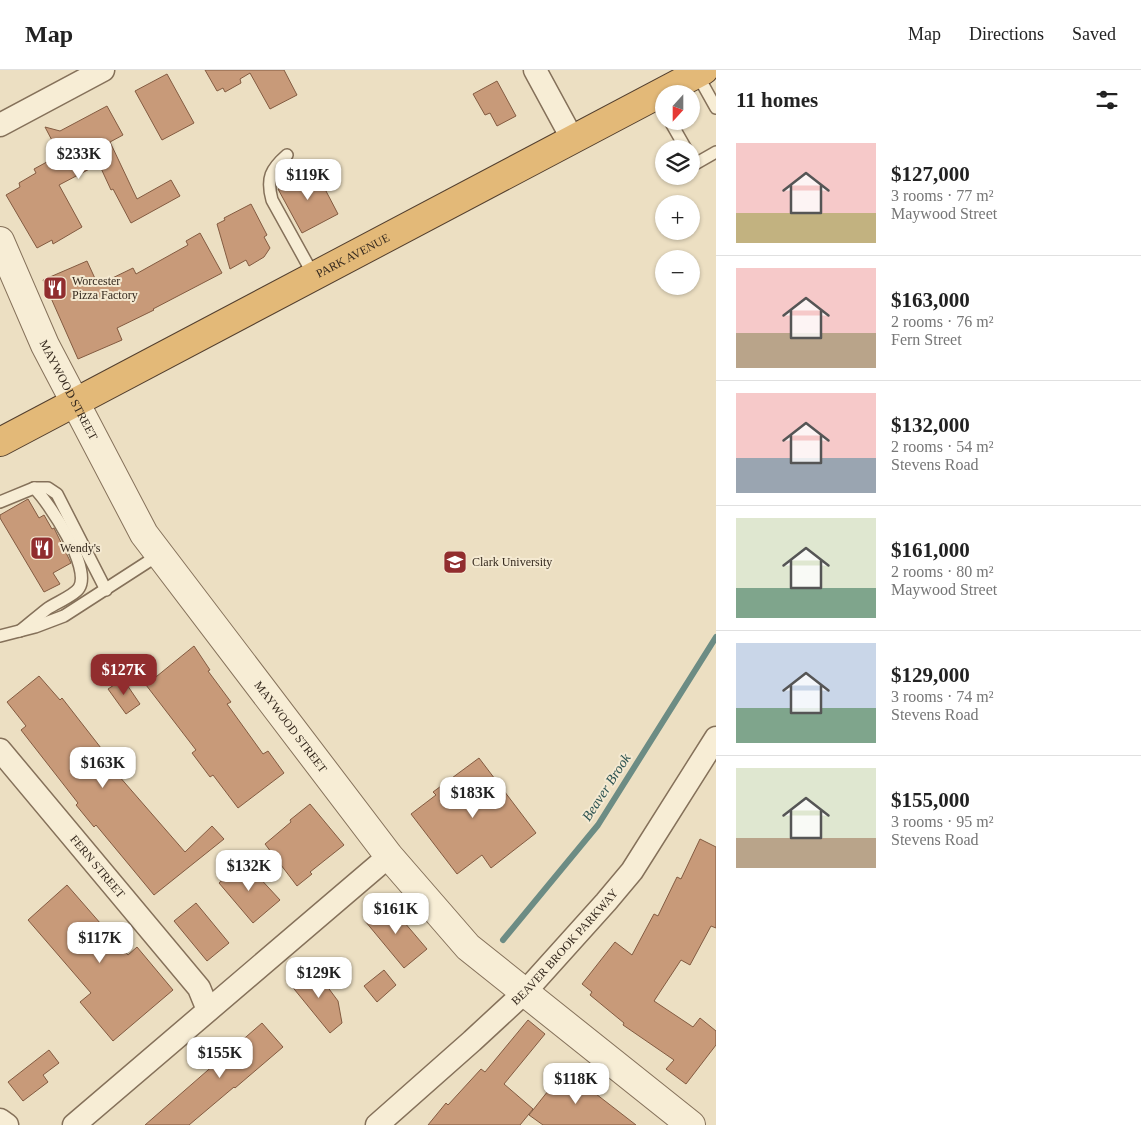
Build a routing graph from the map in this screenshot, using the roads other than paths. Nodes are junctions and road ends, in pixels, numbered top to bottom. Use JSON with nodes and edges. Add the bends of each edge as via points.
{"nodes":[{"id":1,"x":103,"y":70,"type":"edge"},
{"id":2,"x":535,"y":70,"type":"edge"},
{"id":3,"x":701,"y":72,"type":"edge"},
{"id":4,"x":716,"y":108,"type":"edge"},
{"id":5,"x":0,"y":126,"type":"edge"},
{"id":6,"x":573,"y":140,"type":"junction"},
{"id":7,"x":716,"y":152,"type":"edge"},
{"id":8,"x":287,"y":155,"type":"dead end"},
{"id":9,"x":700,"y":161,"type":"edge"},
{"id":10,"x":0,"y":241,"type":"edge"},
{"id":11,"x":314,"y":276,"type":"junction"},
{"id":12,"x":74,"y":402,"type":"junction"},
{"id":13,"x":0,"y":442,"type":"edge"},
{"id":14,"x":34,"y":488,"type":"junction"},
{"id":15,"x":0,"y":502,"type":"edge"},
{"id":16,"x":160,"y":554,"type":"junction"},
{"id":17,"x":106,"y":590,"type":"junction"},
{"id":18,"x":20,"y":631,"type":"junction"},
{"id":19,"x":0,"y":636,"type":"edge"},
{"id":20,"x":716,"y":738,"type":"edge"},
{"id":21,"x":0,"y":750,"type":"edge"},
{"id":22,"x":389,"y":856,"type":"junction"},
{"id":23,"x":525,"y":992,"type":"junction"},
{"id":24,"x":208,"y":1010,"type":"junction"},
{"id":25,"x":0,"y":1120,"type":"edge"},
{"id":26,"x":7,"y":1125,"type":"edge"},
{"id":27,"x":74,"y":1125,"type":"edge"},
{"id":28,"x":377,"y":1125,"type":"edge"},
{"id":29,"x":691,"y":1125,"type":"edge"}],
"edges":[{"from":1,"to":5,"type":"street"},
{"from":2,"to":6,"type":"street"},
{"from":3,"to":4,"type":"lane"},
{"from":3,"to":6,"type":"highway","name":"PARK AVENUE","via":[[657,100]]},
{"from":6,"to":11,"type":"highway","name":"PARK AVENUE"},
{"from":7,"to":9,"type":"lane"},
{"from":8,"to":11,"type":"lane","via":[[277,164],[268,186],[272,200]]},
{"from":10,"to":12,"type":"street","name":"MAYWOOD STREET","via":[[45,345]]},
{"from":11,"to":12,"type":"highway","name":"PARK AVENUE"},
{"from":12,"to":13,"type":"highway","name":"PARK AVENUE"},
{"from":12,"to":16,"type":"street","name":"MAYWOOD STREET","via":[[144,534]]},
{"from":14,"to":15,"type":"lane"},
{"from":14,"to":17,"type":"lane","via":[[48,488],[57,494]]},
{"from":14,"to":18,"type":"lane","via":[[70,542],[81,569],[81,582],[78,590]]},
{"from":16,"to":17,"type":"lane"},
{"from":16,"to":22,"type":"street","name":"MAYWOOD STREET"},
{"from":17,"to":18,"type":"lane","via":[[64,616]]},
{"from":18,"to":19,"type":"lane"},
{"from":20,"to":23,"type":"street","name":"BEAVER BROOK PARKWAY","via":[[632,872]]},
{"from":21,"to":24,"type":"street","name":"FERN STREET","via":[[199,988]]},
{"from":22,"to":23,"type":"street","name":"MAYWOOD STREET","via":[[468,947]]},
{"from":22,"to":24,"type":"street"},
{"from":23,"to":28,"type":"street","name":"BEAVER BROOK PARKWAY"},
{"from":23,"to":29,"type":"street","name":"MAYWOOD STREET"},
{"from":24,"to":27,"type":"street"},
{"from":25,"to":26,"type":"street"}]}
